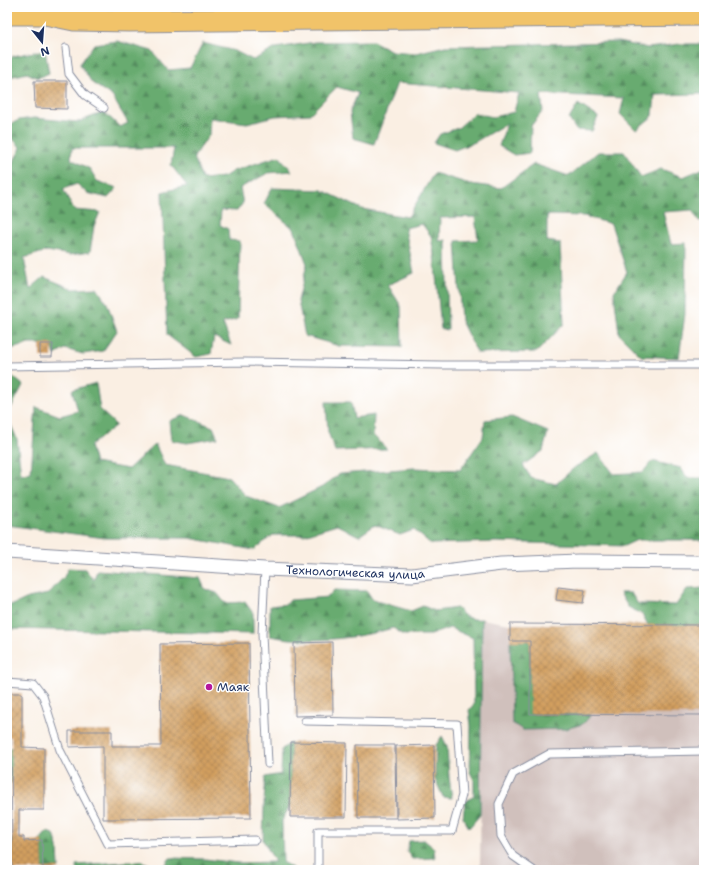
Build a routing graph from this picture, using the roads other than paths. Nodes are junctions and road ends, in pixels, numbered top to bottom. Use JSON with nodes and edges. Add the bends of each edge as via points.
{"nodes":[{"id":1,"x":73,"y":7,"type":"edge"},
{"id":2,"x":7,"y":14,"type":"edge"},
{"id":3,"x":39,"y":14,"type":"junction"},
{"id":4,"x":704,"y":15,"type":"edge"},
{"id":5,"x":7,"y":29,"type":"edge"},
{"id":6,"x":66,"y":48,"type":"dead end"},
{"id":7,"x":104,"y":108,"type":"dead end"},
{"id":8,"x":704,"y":365,"type":"edge"},
{"id":9,"x":7,"y":366,"type":"edge"},
{"id":10,"x":7,"y":552,"type":"edge"},
{"id":11,"x":704,"y":562,"type":"edge"},
{"id":12,"x":265,"y":569,"type":"junction"},
{"id":13,"x":7,"y":681,"type":"edge"},
{"id":14,"x":305,"y":721,"type":"dead end"},
{"id":15,"x":704,"y":751,"type":"edge"},
{"id":16,"x":268,"y":764,"type":"dead end"},
{"id":17,"x":254,"y":840,"type":"dead end"},
{"id":18,"x":318,"y":870,"type":"edge"},
{"id":19,"x":533,"y":870,"type":"edge"}],
"edges":[{"from":1,"to":3,"type":"main road"},
{"from":2,"to":3,"type":"main road"},
{"from":3,"to":4,"type":"main road","via":[[74,20],[129,21]]},
{"from":3,"to":5,"type":"main road"},
{"from":6,"to":7,"type":"lane","via":[[69,74],[85,95]]},
{"from":8,"to":9,"type":"lane","via":[[240,362]]},
{"from":10,"to":12,"type":"street","name":"Технологическая улица"},
{"from":11,"to":12,"type":"street","name":"Технологическая улица","via":[[578,561],[501,564],[412,575]]},
{"from":12,"to":16,"type":"lane","via":[[262,634]]},
{"from":13,"to":17,"type":"lane","via":[[34,683],[43,696],[60,750],[108,844]]},
{"from":14,"to":18,"type":"lane","via":[[457,724],[462,795],[452,831],[318,830]]},
{"from":15,"to":19,"type":"lane","via":[[549,754],[513,774],[499,804],[501,836],[513,856]]}]}
